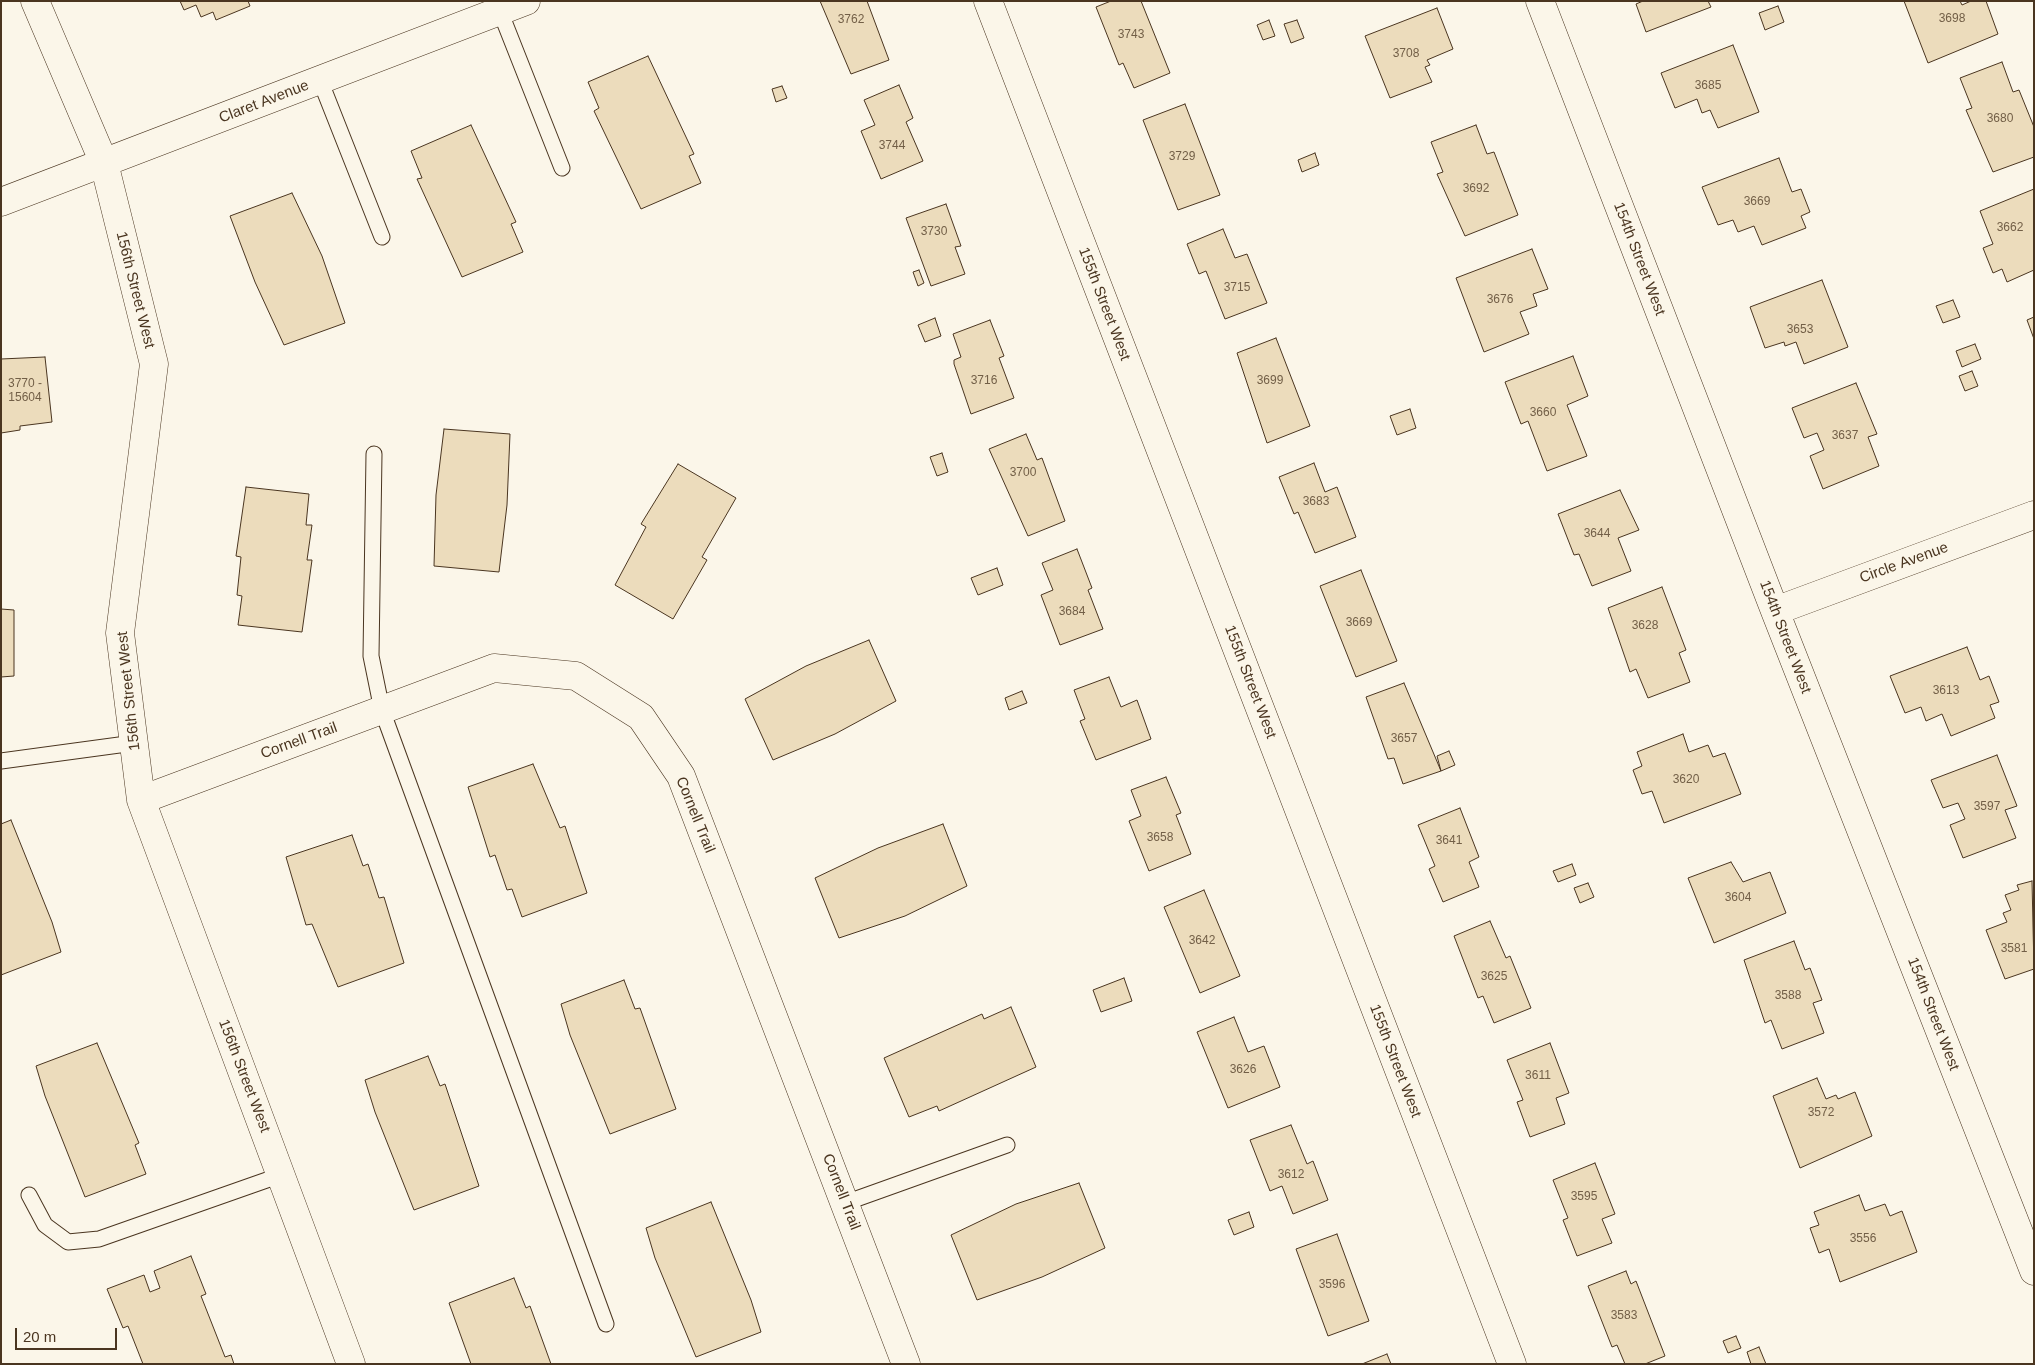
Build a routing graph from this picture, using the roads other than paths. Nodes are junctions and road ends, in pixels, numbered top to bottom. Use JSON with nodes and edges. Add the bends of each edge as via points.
{"nodes":[{"id":1,"x":35,"y":1,"type":"edge"},
{"id":2,"x":526,"y":1,"type":"edge"},
{"id":3,"x":988,"y":1,"type":"edge"},
{"id":4,"x":1540,"y":1,"type":"edge"},
{"id":5,"x":500,"y":11,"type":"junction"},
{"id":6,"x":320,"y":80,"type":"junction"},
{"id":7,"x":104,"y":163,"type":"junction"},
{"id":8,"x":562,"y":168,"type":"dead end"},
{"id":9,"x":1,"y":202,"type":"edge"},
{"id":10,"x":382,"y":238,"type":"dead end"},
{"id":11,"x":374,"y":454,"type":"dead end"},
{"id":12,"x":2034,"y":515,"type":"edge"},
{"id":13,"x":1775,"y":610,"type":"junction"},
{"id":14,"x":382,"y":710,"type":"junction"},
{"id":15,"x":134,"y":743,"type":"junction"},
{"id":16,"x":1,"y":761,"type":"edge"},
{"id":17,"x":141,"y":800,"type":"junction"},
{"id":18,"x":1008,"y":1145,"type":"dead end"},
{"id":19,"x":281,"y":1175,"type":"junction"},
{"id":20,"x":28,"y":1195,"type":"dead end"},
{"id":21,"x":845,"y":1202,"type":"junction"},
{"id":22,"x":2034,"y":1271,"type":"edge"},
{"id":23,"x":606,"y":1324,"type":"dead end"},
{"id":24,"x":351,"y":1364,"type":"edge"},
{"id":25,"x":906,"y":1364,"type":"edge"},
{"id":26,"x":1512,"y":1364,"type":"edge"}],
"edges":[{"from":1,"to":7,"type":"street","name":"156th Street West"},
{"from":2,"to":5,"type":"street","name":"Claret Avenue"},
{"from":3,"to":26,"type":"street","name":"155th Street West"},
{"from":4,"to":13,"type":"street","name":"154th Street West"},
{"from":5,"to":6,"type":"street","name":"Claret Avenue"},
{"from":5,"to":8,"type":"lane"},
{"from":6,"to":7,"type":"street","name":"Claret Avenue"},
{"from":6,"to":10,"type":"lane"},
{"from":7,"to":9,"type":"street","name":"Claret Avenue"},
{"from":7,"to":15,"type":"street","name":"156th Street West","via":[[154,364],[120,633]]},
{"from":11,"to":14,"type":"lane","via":[[371,656]]},
{"from":12,"to":13,"type":"street","name":"Circle Avenue"},
{"from":13,"to":22,"type":"street","name":"154th Street West"},
{"from":14,"to":17,"type":"street","name":"Cornell Trail"},
{"from":14,"to":21,"type":"street","name":"Cornell Trail","via":[[494,668],[576,676],[641,717],[681,776]]},
{"from":14,"to":23,"type":"lane"},
{"from":15,"to":16,"type":"lane"},
{"from":15,"to":17,"type":"street","name":"156th Street West"},
{"from":17,"to":19,"type":"street","name":"156th Street West"},
{"from":18,"to":21,"type":"lane"},
{"from":19,"to":20,"type":"lane","via":[[100,1239],[68,1242],[45,1225]]},
{"from":19,"to":24,"type":"street","name":"156th Street West"},
{"from":21,"to":25,"type":"street","name":"Cornell Trail"}]}
